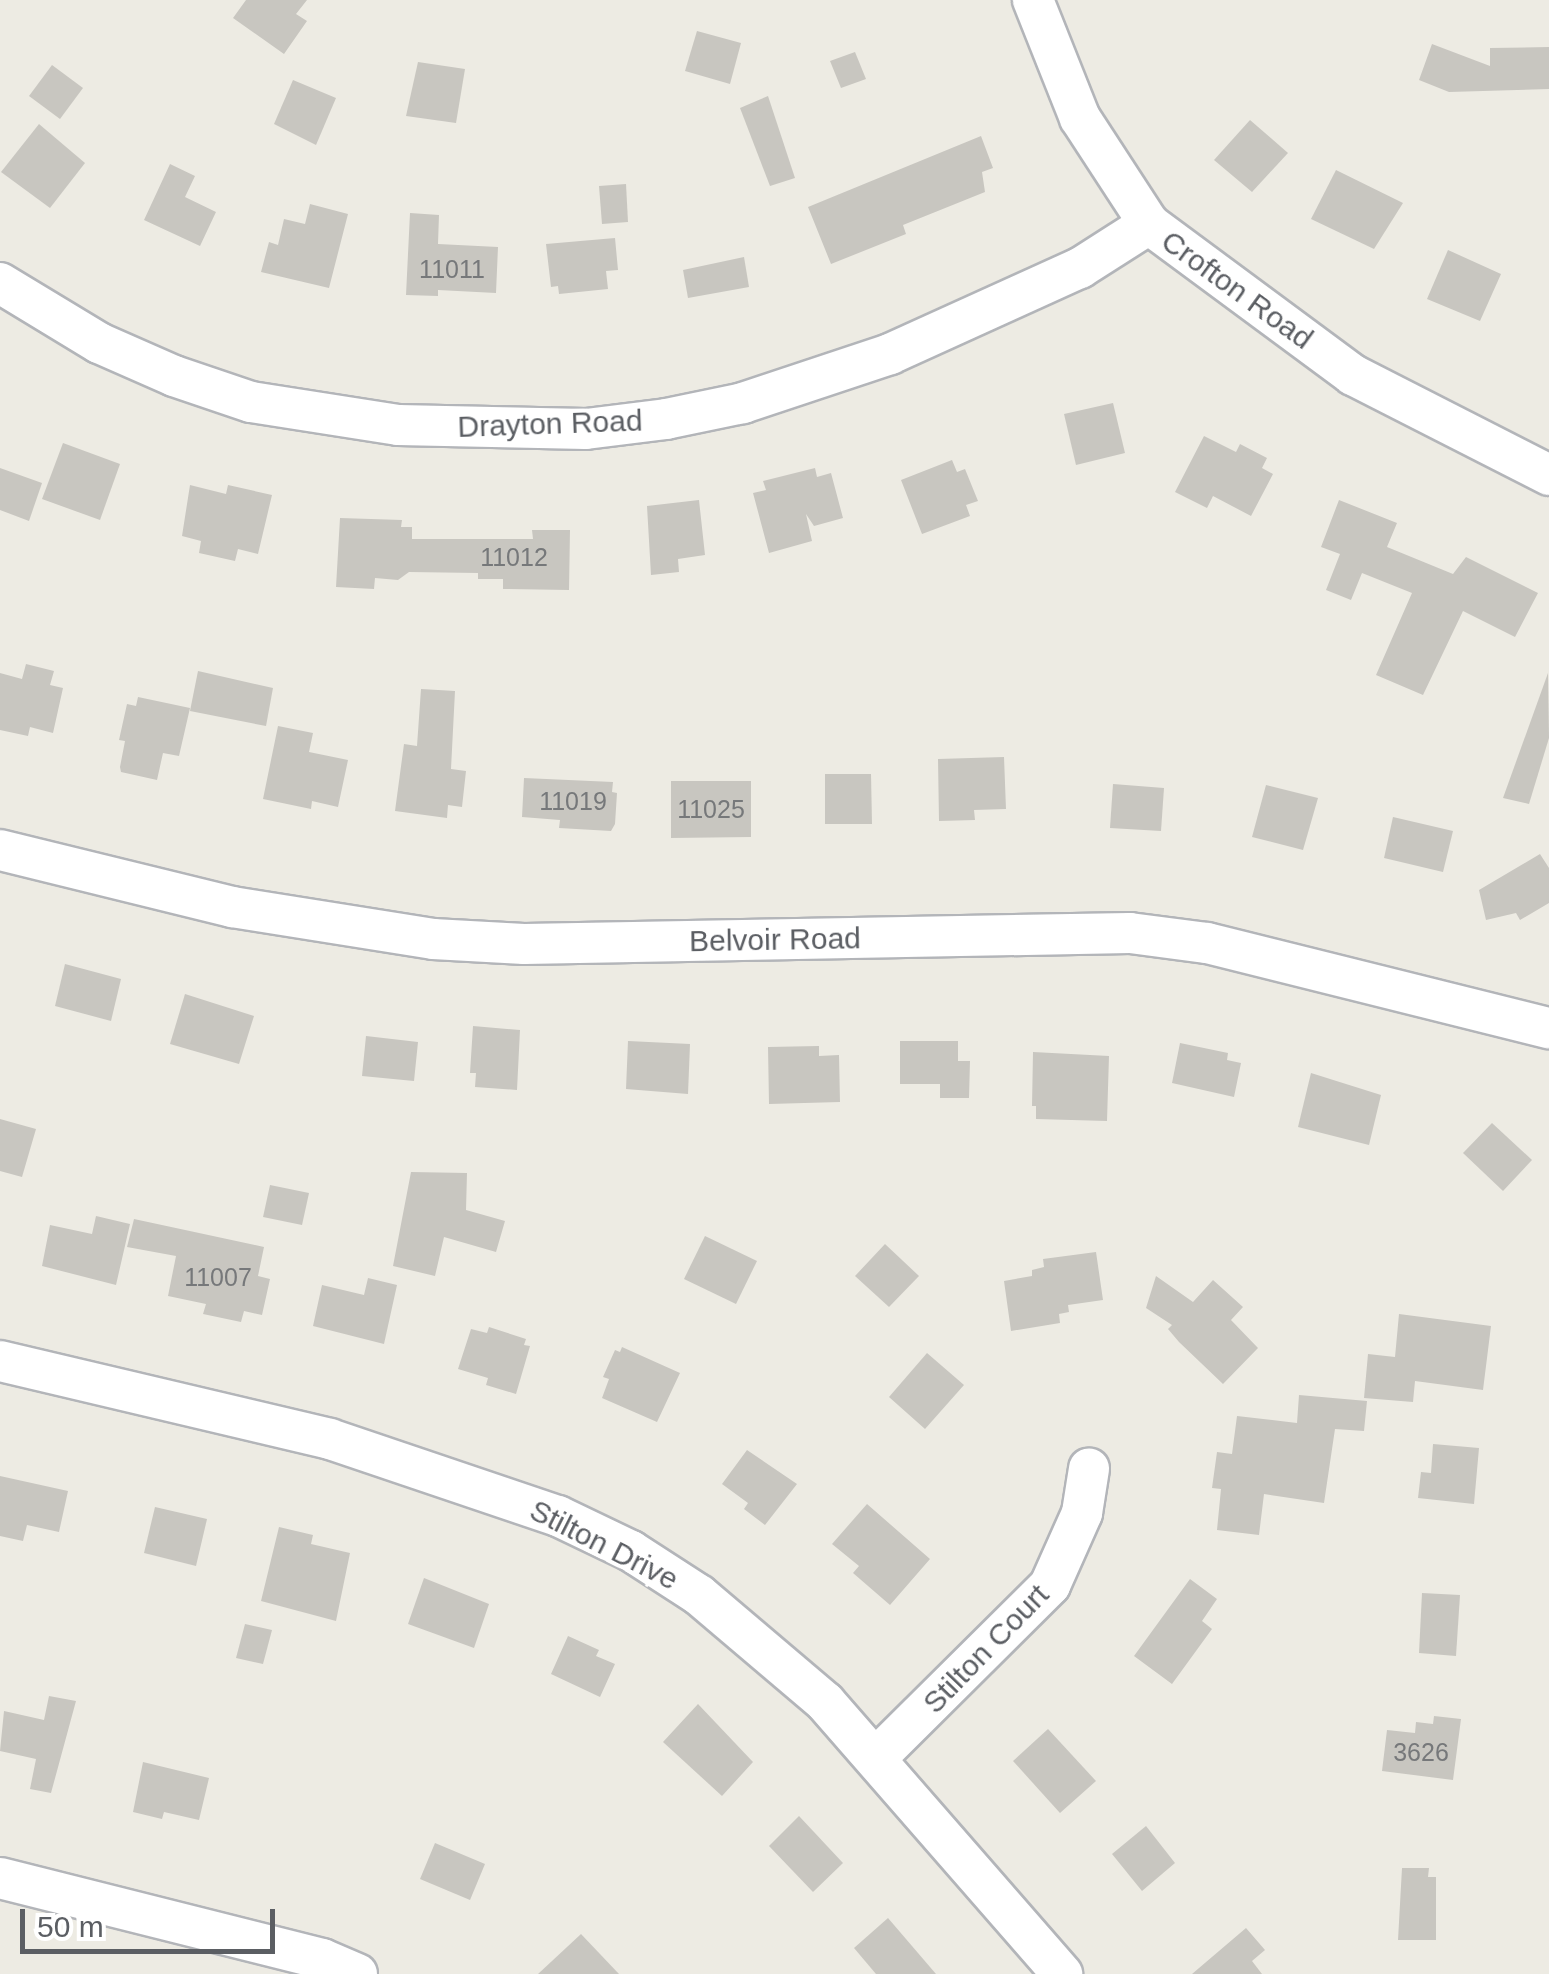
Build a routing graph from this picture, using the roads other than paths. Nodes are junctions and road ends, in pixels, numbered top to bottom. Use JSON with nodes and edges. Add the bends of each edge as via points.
{"nodes":[{"id":1,"x":1033,"y":0,"type":"edge"},
{"id":2,"x":1149,"y":224,"type":"junction"},
{"id":3,"x":0,"y":283,"type":"edge"},
{"id":4,"x":1549,"y":476,"type":"edge"},
{"id":5,"x":0,"y":850,"type":"edge"},
{"id":6,"x":1549,"y":1028,"type":"edge"},
{"id":7,"x":0,"y":1361,"type":"edge"},
{"id":8,"x":1088,"y":1469,"type":"dead end"},
{"id":9,"x":877,"y":1757,"type":"junction"},
{"id":10,"x":0,"y":1878,"type":"edge"},
{"id":11,"x":357,"y":1974,"type":"edge"},
{"id":12,"x":1062,"y":1974,"type":"edge"}],
"edges":[{"from":1,"to":2,"type":"street","name":"Crofton Road","via":[[1080,118]]},
{"from":2,"to":3,"type":"street","name":"Drayton Road","via":[[1080,268],[890,354],[743,403],[586,429],[398,426],[252,402],[99,342]]},
{"from":2,"to":4,"type":"street","name":"Crofton Road","via":[[1353,375]]},
{"from":5,"to":6,"type":"street","name":"Belvoir Road","via":[[232,908],[433,938],[524,944],[1130,933],[1207,943]]},
{"from":7,"to":9,"type":"street","name":"Stilton Drive","via":[[330,1440],[558,1516],[699,1594],[784,1664]]},
{"from":8,"to":9,"type":"street","name":"Stilton Court","via":[[1082,1512],[1050,1585]]},
{"from":9,"to":12,"type":"street","name":"Stilton Drive"},
{"from":10,"to":11,"type":"street","via":[[322,1958]]}]}
